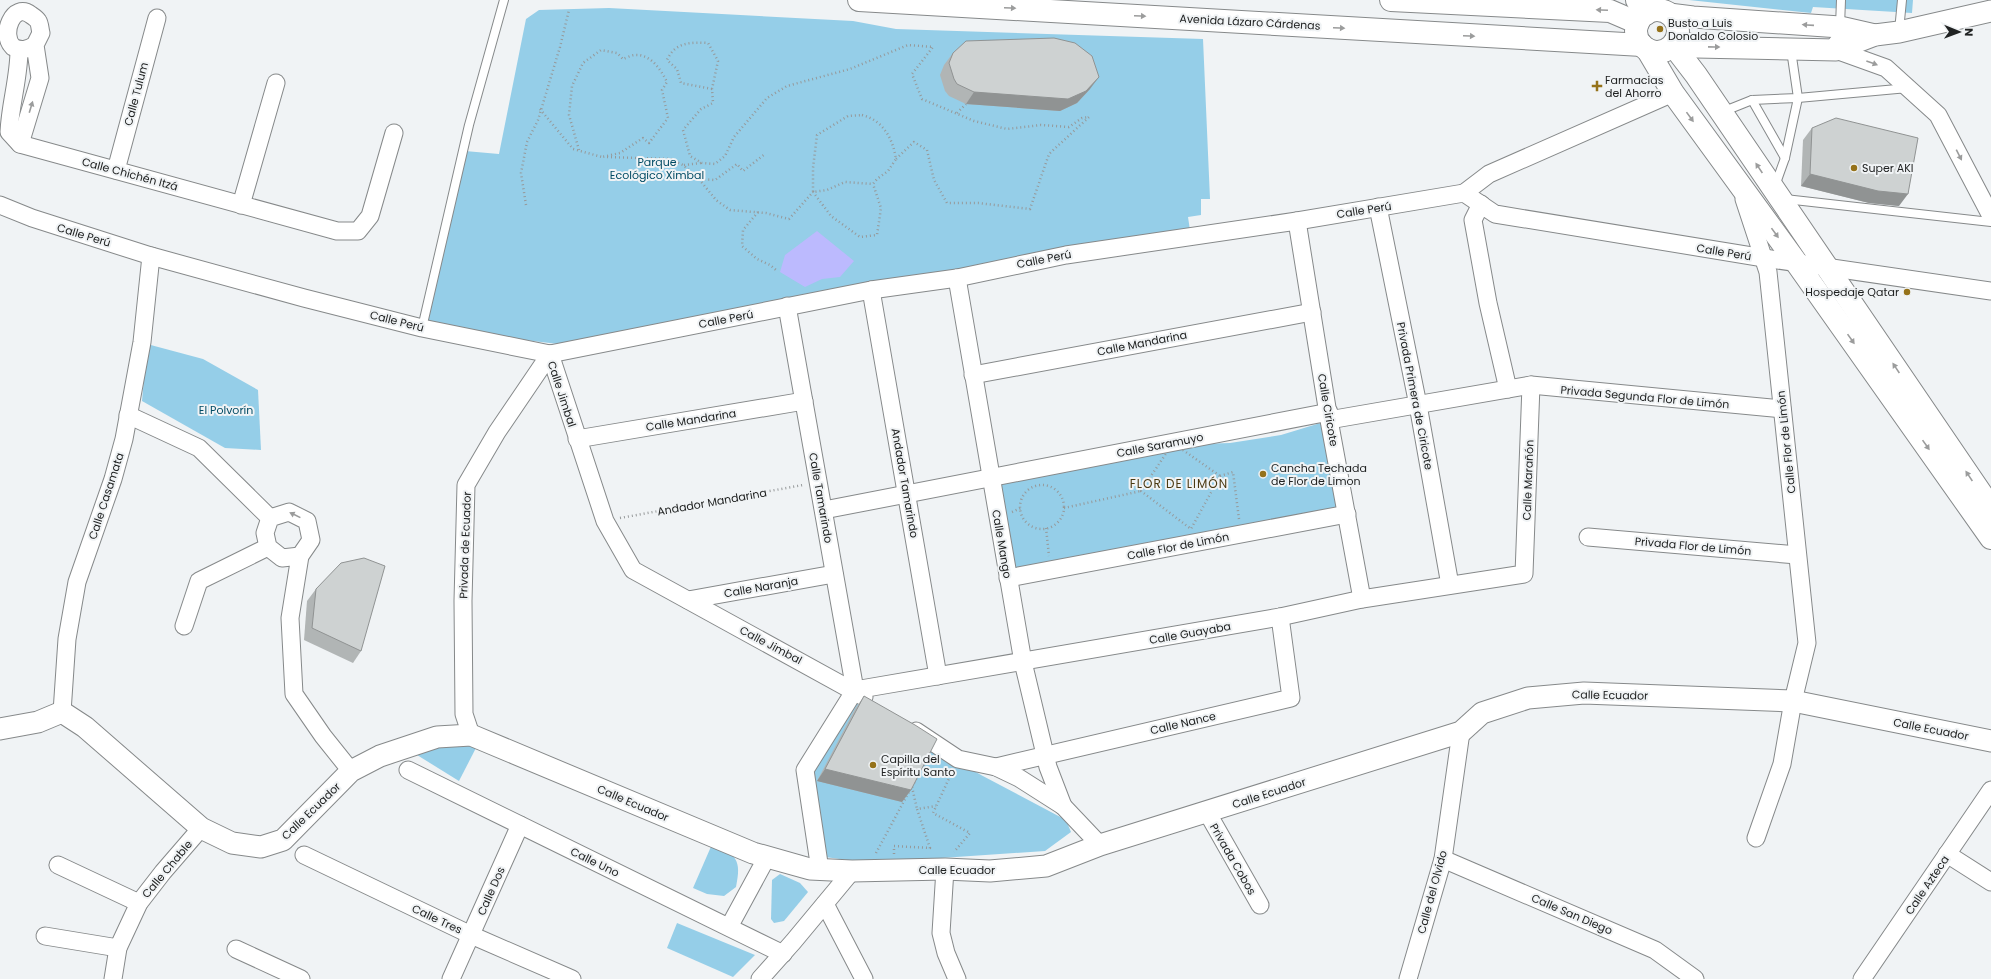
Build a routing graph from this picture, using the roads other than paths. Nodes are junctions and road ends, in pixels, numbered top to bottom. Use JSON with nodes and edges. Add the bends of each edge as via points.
{"nodes":[{"id":1,"x":504,"y":0,"type":"edge"},
{"id":2,"x":859,"y":0,"type":"edge"},
{"id":3,"x":1390,"y":0,"type":"edge"},
{"id":4,"x":1842,"y":0,"type":"edge"},
{"id":5,"x":1902,"y":0,"type":"edge"},
{"id":6,"x":959,"y":2,"type":"edge"},
{"id":7,"x":1528,"y":3,"type":"edge"},
{"id":8,"x":15,"y":7,"type":"edge"},
{"id":9,"x":1651,"y":10,"type":"edge"},
{"id":10,"x":1991,"y":11,"type":"edge"},
{"id":11,"x":156,"y":18,"type":"dead end"},
{"id":12,"x":1840,"y":27,"type":"junction"},
{"id":13,"x":1899,"y":32,"type":"junction"},
{"id":14,"x":1875,"y":35,"type":"junction"},
{"id":15,"x":1674,"y":42,"type":"junction"},
{"id":16,"x":35,"y":45,"type":"junction"},
{"id":17,"x":1644,"y":47,"type":"junction"},
{"id":18,"x":1791,"y":49,"type":"junction"},
{"id":19,"x":19,"y":50,"type":"junction"},
{"id":20,"x":1836,"y":50,"type":"junction"},
{"id":21,"x":276,"y":82,"type":"dead end"},
{"id":22,"x":1908,"y":88,"type":"junction"},
{"id":23,"x":1672,"y":93,"type":"junction"},
{"id":24,"x":1798,"y":98,"type":"junction"},
{"id":25,"x":1752,"y":100,"type":"junction"},
{"id":26,"x":1722,"y":113,"type":"junction"},
{"id":27,"x":394,"y":133,"type":"dead end"},
{"id":28,"x":20,"y":144,"type":"junction"},
{"id":29,"x":1785,"y":158,"type":"junction"},
{"id":30,"x":116,"y":170,"type":"junction"},
{"id":31,"x":1740,"y":185,"type":"junction"},
{"id":32,"x":1464,"y":193,"type":"junction"},
{"id":33,"x":1777,"y":194,"type":"junction"},
{"id":34,"x":1481,"y":204,"type":"junction"},
{"id":35,"x":0,"y":205,"type":"edge"},
{"id":36,"x":241,"y":205,"type":"junction"},
{"id":37,"x":1378,"y":207,"type":"junction"},
{"id":38,"x":1991,"y":216,"type":"edge"},
{"id":39,"x":1297,"y":220,"type":"junction"},
{"id":40,"x":1991,"y":222,"type":"edge"},
{"id":41,"x":151,"y":256,"type":"junction"},
{"id":42,"x":1764,"y":258,"type":"junction"},
{"id":43,"x":1796,"y":262,"type":"junction"},
{"id":44,"x":1826,"y":266,"type":"junction"},
{"id":45,"x":957,"y":278,"type":"junction"},
{"id":46,"x":871,"y":290,"type":"junction"},
{"id":47,"x":1991,"y":291,"type":"edge"},
{"id":48,"x":787,"y":306,"type":"junction"},
{"id":49,"x":1312,"y":312,"type":"junction"},
{"id":50,"x":422,"y":328,"type":"junction"},
{"id":51,"x":550,"y":354,"type":"junction"},
{"id":52,"x":973,"y":375,"type":"junction"},
{"id":53,"x":1531,"y":385,"type":"junction"},
{"id":54,"x":1508,"y":389,"type":"junction"},
{"id":55,"x":804,"y":402,"type":"junction"},
{"id":56,"x":1418,"y":405,"type":"junction"},
{"id":57,"x":1782,"y":409,"type":"junction"},
{"id":58,"x":128,"y":415,"type":"junction"},
{"id":59,"x":1329,"y":416,"type":"junction"},
{"id":60,"x":577,"y":439,"type":"junction"},
{"id":61,"x":991,"y":479,"type":"junction"},
{"id":62,"x":907,"y":494,"type":"junction"},
{"id":63,"x":1991,"y":508,"type":"edge"},
{"id":64,"x":824,"y":510,"type":"junction"},
{"id":65,"x":1347,"y":514,"type":"junction"},
{"id":66,"x":270,"y":518,"type":"junction"},
{"id":67,"x":1588,"y":537,"type":"dead end"},
{"id":68,"x":1991,"y":538,"type":"edge"},
{"id":69,"x":268,"y":548,"type":"junction"},
{"id":70,"x":1798,"y":555,"type":"junction"},
{"id":71,"x":300,"y":556,"type":"junction"},
{"id":72,"x":834,"y":574,"type":"junction"},
{"id":73,"x":1524,"y":574,"type":"joint"},
{"id":74,"x":1008,"y":578,"type":"junction"},
{"id":75,"x":1450,"y":585,"type":"junction"},
{"id":76,"x":1362,"y":599,"type":"junction"},
{"id":77,"x":688,"y":600,"type":"junction"},
{"id":78,"x":1280,"y":617,"type":"junction"},
{"id":79,"x":184,"y":626,"type":"dead end"},
{"id":80,"x":1023,"y":662,"type":"junction"},
{"id":81,"x":938,"y":676,"type":"junction"},
{"id":82,"x":855,"y":690,"type":"junction"},
{"id":83,"x":1793,"y":701,"type":"junction"},
{"id":84,"x":879,"y":707,"type":"edge"},
{"id":85,"x":62,"y":712,"type":"junction"},
{"id":86,"x":904,"y":724,"type":"edge"},
{"id":87,"x":0,"y":729,"type":"edge"},
{"id":88,"x":1461,"y":732,"type":"junction"},
{"id":89,"x":471,"y":735,"type":"junction"},
{"id":90,"x":1991,"y":740,"type":"edge"},
{"id":91,"x":1046,"y":755,"type":"junction"},
{"id":92,"x":996,"y":767,"type":"junction"},
{"id":93,"x":408,"y":770,"type":"dead end"},
{"id":94,"x":352,"y":771,"type":"junction"},
{"id":95,"x":1991,"y":790,"type":"edge"},
{"id":96,"x":1063,"y":806,"type":"junction"},
{"id":97,"x":1207,"y":812,"type":"junction"},
{"id":98,"x":520,"y":825,"type":"junction"},
{"id":99,"x":201,"y":828,"type":"junction"},
{"id":100,"x":1756,"y":838,"type":"dead end"},
{"id":101,"x":1100,"y":845,"type":"junction"},
{"id":102,"x":1947,"y":854,"type":"junction"},
{"id":103,"x":304,"y":855,"type":"dead end"},
{"id":104,"x":767,"y":857,"type":"junction"},
{"id":105,"x":1443,"y":859,"type":"junction"},
{"id":106,"x":58,"y":865,"type":"dead end"},
{"id":107,"x":945,"y":869,"type":"junction"},
{"id":108,"x":820,"y":870,"type":"junction"},
{"id":109,"x":859,"y":871,"type":"junction"},
{"id":110,"x":1991,"y":882,"type":"edge"},
{"id":111,"x":139,"y":903,"type":"junction"},
{"id":112,"x":825,"y":904,"type":"junction"},
{"id":113,"x":1260,"y":905,"type":"dead end"},
{"id":114,"x":729,"y":928,"type":"junction"},
{"id":115,"x":471,"y":935,"type":"junction"},
{"id":116,"x":45,"y":936,"type":"dead end"},
{"id":117,"x":118,"y":948,"type":"junction"},
{"id":118,"x":236,"y":949,"type":"dead end"},
{"id":119,"x":783,"y":954,"type":"junction"},
{"id":120,"x":113,"y":979,"type":"edge"},
{"id":121,"x":301,"y":979,"type":"edge"},
{"id":122,"x":451,"y":979,"type":"edge"},
{"id":123,"x":572,"y":979,"type":"edge"},
{"id":124,"x":760,"y":979,"type":"edge"},
{"id":125,"x":864,"y":979,"type":"edge"},
{"id":126,"x":957,"y":979,"type":"edge"},
{"id":127,"x":1408,"y":979,"type":"edge"},
{"id":128,"x":1694,"y":979,"type":"edge"},
{"id":129,"x":1862,"y":979,"type":"edge"}],
"edges":[{"from":1,"to":50,"type":"lane","via":[[469,125]]},
{"from":2,"to":6,"type":"main road","name":"Avenida Lázaro Cárdenas"},
{"from":3,"to":7,"type":"main road"},
{"from":4,"to":12,"type":"lane"},
{"from":5,"to":13,"type":"lane"},
{"from":6,"to":17,"type":"main road","name":"Avenida Lázaro Cárdenas","one_way":true},
{"from":9,"to":7,"type":"main road","one_way":true,"via":[[1610,11]]},
{"from":8,"to":16,"type":"street","via":[[38,20],[41,33]]},
{"from":8,"to":19,"type":"street","via":[[6,21],[3,33],[8,44]]},
{"from":12,"to":9,"type":"street","one_way":true,"via":[[1693,18]]},
{"from":9,"to":15,"type":"main road","via":[[1677,25]]},
{"from":9,"to":17,"type":"main road","via":[[1637,33]]},
{"from":10,"to":13,"type":"street"},
{"from":11,"to":30,"type":"street","name":"Calle Tulum"},
{"from":12,"to":14,"type":"street"},
{"from":12,"to":20,"type":"street"},
{"from":13,"to":14,"type":"street"},
{"from":14,"to":20,"type":"street"},
{"from":15,"to":17,"type":"main road","via":[[1661,52]]},
{"from":15,"to":18,"type":"street","one_way":true,"via":[[1696,46]]},
{"from":15,"to":26,"type":"main road"},
{"from":16,"to":19,"type":"street","via":[[28,50]]},
{"from":28,"to":16,"type":"street","one_way":true,"via":[[40,78]]},
{"from":17,"to":23,"type":"main road"},
{"from":18,"to":20,"type":"street"},
{"from":18,"to":24,"type":"lane"},
{"from":19,"to":28,"type":"street","via":[[9,132]]},
{"from":20,"to":22,"type":"street","one_way":true,"via":[[1886,68]]},
{"from":21,"to":36,"type":"street"},
{"from":22,"to":24,"type":"lane"},
{"from":22,"to":38,"type":"street","one_way":true,"via":[[1938,115]]},
{"from":23,"to":31,"type":"main road","one_way":true},
{"from":23,"to":32,"type":"street","name":"Calle Perú","via":[[1489,174]]},
{"from":24,"to":25,"type":"lane"},
{"from":24,"to":29,"type":"lane"},
{"from":25,"to":26,"type":"lane"},
{"from":25,"to":29,"type":"lane"},
{"from":33,"to":26,"type":"main road","one_way":true},
{"from":27,"to":36,"type":"street","name":"Calle Chichén Itzá","via":[[370,216],[358,231],[337,231]]},
{"from":28,"to":30,"type":"street","name":"Calle Chichén Itzá"},
{"from":29,"to":33,"type":"lane"},
{"from":30,"to":36,"type":"street","name":"Calle Chichén Itzá"},
{"from":31,"to":42,"type":"street","name":"Calle Flor de Limón"},
{"from":31,"to":43,"type":"main road","one_way":true},
{"from":32,"to":34,"type":"street","name":"Calle Perú"},
{"from":32,"to":37,"type":"street","name":"Calle Perú"},
{"from":33,"to":40,"type":"lane"},
{"from":33,"to":44,"type":"main road"},
{"from":34,"to":42,"type":"street","name":"Calle Perú","via":[[1495,214]]},
{"from":34,"to":54,"type":"street","via":[[1473,220],[1488,303]]},
{"from":35,"to":41,"type":"street","name":"Calle Perú","via":[[32,218]]},
{"from":37,"to":39,"type":"street","name":"Calle Perú"},
{"from":37,"to":56,"type":"street","name":"Privada Primera de Ciricote"},
{"from":39,"to":45,"type":"street","name":"Calle Perú","via":[[1066,254]]},
{"from":39,"to":49,"type":"street","name":"Calle Ciricote"},
{"from":41,"to":50,"type":"street","name":"Calle Perú"},
{"from":41,"to":58,"type":"street","name":"Calle Casamata","via":[[142,342]]},
{"from":42,"to":43,"type":"street","name":"Calle Perú"},
{"from":42,"to":57,"type":"street","name":"Calle Flor de Limón","via":[[1768,272]]},
{"from":43,"to":44,"type":"street","name":"Calle Perú"},
{"from":43,"to":68,"type":"main road","one_way":true},
{"from":44,"to":47,"type":"street","name":"Calle Perú"},
{"from":63,"to":44,"type":"main road","one_way":true},
{"from":45,"to":46,"type":"street","name":"Calle Perú"},
{"from":45,"to":52,"type":"street","name":"Calle Mango"},
{"from":46,"to":48,"type":"street","name":"Calle Perú"},
{"from":46,"to":62,"type":"street","name":"Andador Tamarindo"},
{"from":48,"to":51,"type":"street","name":"Calle Perú"},
{"from":48,"to":55,"type":"street","name":"Calle Tamarindo"},
{"from":49,"to":52,"type":"street","name":"Calle Mandarina"},
{"from":49,"to":59,"type":"street","name":"Calle Ciricote"},
{"from":50,"to":51,"type":"street","name":"Calle Perú"},
{"from":51,"to":60,"type":"street","name":"Calle Jimbal"},
{"from":51,"to":89,"type":"street","name":"Privada de Ecuador","via":[[497,432],[466,485],[464,714]]},
{"from":52,"to":61,"type":"street","name":"Calle Mango"},
{"from":53,"to":54,"type":"street","name":"Privada Segunda Flor de Limón"},
{"from":53,"to":57,"type":"street","name":"Privada Segunda Flor de Limón"},
{"from":53,"to":73,"type":"street","name":"Calle Marañón"},
{"from":54,"to":56,"type":"street","name":"Privada Segunda Flor de Limón"},
{"from":55,"to":60,"type":"street","name":"Calle Mandarina"},
{"from":55,"to":64,"type":"street","name":"Calle Tamarindo"},
{"from":56,"to":59,"type":"street","name":"Calle Saramuyo"},
{"from":56,"to":75,"type":"street","name":"Privada Primera de Ciricote"},
{"from":57,"to":70,"type":"street","name":"Calle Flor de Limón"},
{"from":58,"to":66,"type":"street","via":[[199,448]]},
{"from":58,"to":85,"type":"street","name":"Calle Casamata","via":[[113,479],[77,582],[67,639]]},
{"from":59,"to":61,"type":"street","name":"Calle Saramuyo","via":[[1173,443]]},
{"from":59,"to":65,"type":"street","name":"Calle Ciricote"},
{"from":60,"to":77,"type":"street","name":"Calle Jimbal","via":[[605,521],[633,570]]},
{"from":61,"to":62,"type":"street"},
{"from":61,"to":74,"type":"street","name":"Calle Mango"},
{"from":62,"to":64,"type":"street"},
{"from":62,"to":81,"type":"street","name":"Andador Tamarindo"},
{"from":64,"to":72,"type":"street","name":"Calle Tamarindo"},
{"from":65,"to":74,"type":"street","name":"Calle Flor de Limón"},
{"from":65,"to":76,"type":"street","name":"Calle Ciricote"},
{"from":66,"to":69,"type":"street","via":[[265,533]]},
{"from":71,"to":66,"type":"street","one_way":true,"via":[[311,540],[307,521],[289,512]]},
{"from":67,"to":70,"type":"street","name":"Privada Flor de Limón"},
{"from":69,"to":71,"type":"street","via":[[282,558]]},
{"from":69,"to":79,"type":"street","via":[[199,581]]},
{"from":70,"to":83,"type":"street","name":"Calle Flor de Limón","via":[[1807,643]]},
{"from":71,"to":94,"type":"street","via":[[290,618],[294,694],[323,736]]},
{"from":72,"to":77,"type":"street","name":"Calle Naranja"},
{"from":72,"to":82,"type":"street","name":"Calle Tamarindo"},
{"from":73,"to":75,"type":"street","name":"Calle Guayaba"},
{"from":74,"to":80,"type":"street","name":"Calle Mango"},
{"from":75,"to":76,"type":"street","name":"Calle Guayaba"},
{"from":76,"to":78,"type":"street","name":"Calle Guayaba"},
{"from":77,"to":82,"type":"street","name":"Calle Jimbal"},
{"from":78,"to":80,"type":"street","name":"Calle Guayaba"},
{"from":78,"to":91,"type":"street","name":"Calle Nance","via":[[1292,698]]},
{"from":80,"to":81,"type":"street","name":"Calle Guayaba"},
{"from":80,"to":91,"type":"street","name":"Calle Mango"},
{"from":81,"to":82,"type":"street","name":"Calle Guayaba"},
{"from":82,"to":84,"type":"street","name":"Calle Jimbal"},
{"from":82,"to":108,"type":"street","via":[[805,770]]},
{"from":83,"to":88,"type":"street","name":"Calle Ecuador","via":[[1584,693],[1528,698],[1482,713]]},
{"from":83,"to":90,"type":"street","name":"Calle Ecuador"},
{"from":83,"to":100,"type":"street","name":"Calle Flor de Limón","via":[[1782,764]]},
{"from":85,"to":87,"type":"street","via":[[38,722]]},
{"from":85,"to":99,"type":"street","name":"Calle Ecuador","via":[[85,727]]},
{"from":86,"to":92,"type":"street","via":[[958,759]]},
{"from":88,"to":97,"type":"street","name":"Calle Ecuador"},
{"from":88,"to":105,"type":"street","name":"Calle del Olvido"},
{"from":89,"to":94,"type":"street","name":"Calle Ecuador","via":[[437,737],[380,756]]},
{"from":89,"to":104,"type":"street","name":"Calle Ecuador"},
{"from":91,"to":92,"type":"street","name":"Calle Nance"},
{"from":91,"to":96,"type":"street","name":"Calle Mango"},
{"from":92,"to":96,"type":"street","via":[[1019,778]]},
{"from":93,"to":98,"type":"street","name":"Calle Uno"},
{"from":94,"to":99,"type":"street","name":"Calle Ecuador","via":[[283,840],[261,847],[232,844]]},
{"from":95,"to":102,"type":"street","name":"Calle Azteca"},
{"from":96,"to":101,"type":"street"},
{"from":97,"to":101,"type":"street","name":"Calle Ecuador"},
{"from":97,"to":113,"type":"street","name":"Privada Cobos"},
{"from":98,"to":114,"type":"street","name":"Calle Uno"},
{"from":98,"to":115,"type":"street","name":"Calle Dos"},
{"from":99,"to":111,"type":"street","name":"Calle Chable"},
{"from":101,"to":107,"type":"street","name":"Calle Ecuador","via":[[1046,866],[990,871]]},
{"from":102,"to":110,"type":"street"},
{"from":102,"to":129,"type":"street","name":"Calle Azteca"},
{"from":103,"to":115,"type":"street","name":"Calle Tres"},
{"from":104,"to":108,"type":"street","name":"Calle Ecuador"},
{"from":104,"to":114,"type":"street"},
{"from":105,"to":127,"type":"street","name":"Calle del Olvido"},
{"from":105,"to":128,"type":"street","name":"Calle San Diego","via":[[1655,950]]},
{"from":106,"to":111,"type":"street"},
{"from":107,"to":109,"type":"street","name":"Calle Ecuador"},
{"from":107,"to":126,"type":"street","via":[[941,933]]},
{"from":108,"to":109,"type":"street","name":"Calle Ecuador"},
{"from":109,"to":112,"type":"street"},
{"from":111,"to":117,"type":"street","name":"Calle Chable"},
{"from":112,"to":119,"type":"street"},
{"from":112,"to":125,"type":"street"},
{"from":114,"to":119,"type":"street","name":"Calle Uno"},
{"from":115,"to":122,"type":"street","name":"Calle Dos"},
{"from":115,"to":123,"type":"street","name":"Calle Tres"},
{"from":116,"to":117,"type":"street"},
{"from":117,"to":120,"type":"street","name":"Calle Chable"},
{"from":118,"to":121,"type":"street"},
{"from":119,"to":124,"type":"street"}]}
